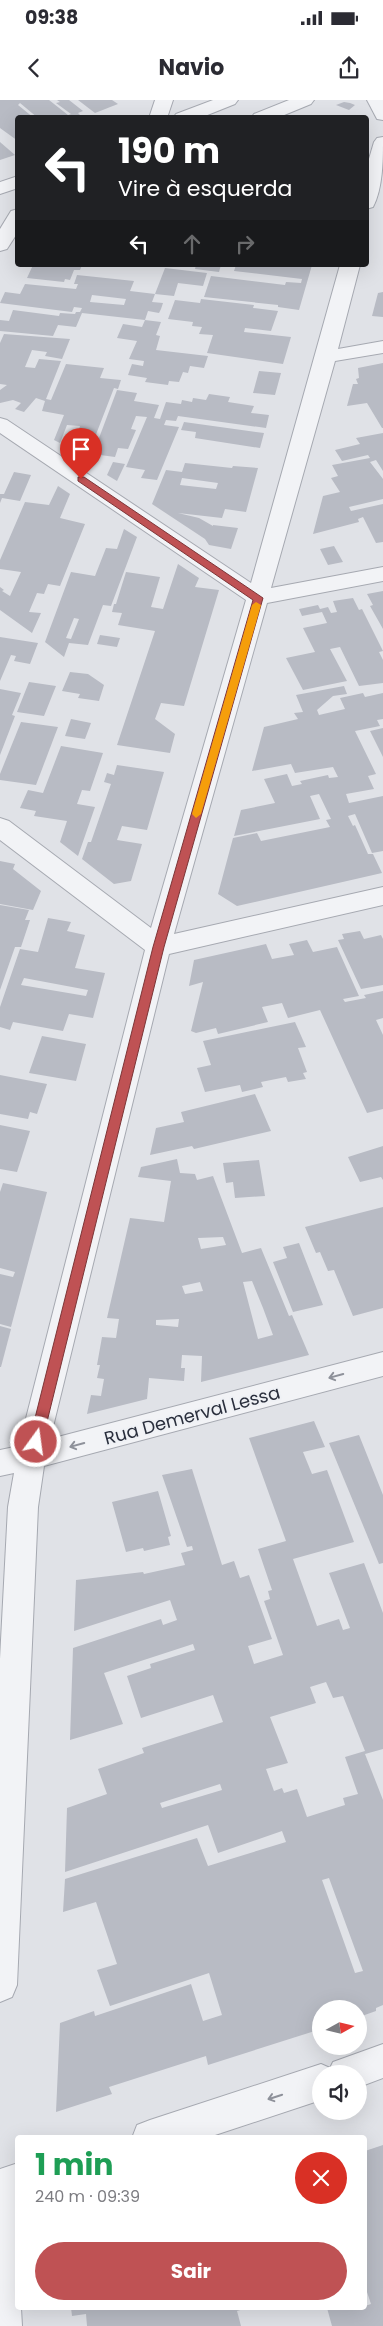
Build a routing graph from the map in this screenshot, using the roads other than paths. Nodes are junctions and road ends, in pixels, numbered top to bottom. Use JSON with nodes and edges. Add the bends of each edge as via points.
{"nodes":[{"id":1,"x":164,"y":100,"type":"edge"},
{"id":2,"x":229,"y":100,"type":"edge"},
{"id":3,"x":305,"y":100,"type":"edge"},
{"id":4,"x":376,"y":100,"type":"edge"},
{"id":5,"x":159,"y":115,"type":"edge"},
{"id":6,"x":190,"y":115,"type":"edge"},
{"id":7,"x":268,"y":115,"type":"edge"},
{"id":8,"x":383,"y":115,"type":"edge"},
{"id":9,"x":382,"y":151,"type":"edge"},
{"id":10,"x":369,"y":193,"type":"edge"},
{"id":11,"x":15,"y":211,"type":"edge"},
{"id":12,"x":0,"y":216,"type":"edge"},
{"id":13,"x":15,"y":221,"type":"edge"},
{"id":14,"x":0,"y":246,"type":"edge"},
{"id":15,"x":349,"y":267,"type":"edge"},
{"id":16,"x":383,"y":347,"type":"edge"},
{"id":17,"x":326,"y":357,"type":"junction"},
{"id":18,"x":0,"y":424,"type":"edge"},
{"id":19,"x":383,"y":574,"type":"edge"},
{"id":20,"x":258,"y":598,"type":"junction"},
{"id":21,"x":0,"y":826,"type":"edge"},
{"id":22,"x":383,"y":896,"type":"edge"},
{"id":23,"x":158,"y":947,"type":"junction"},
{"id":24,"x":383,"y":1364,"type":"edge"},
{"id":25,"x":32,"y":1457,"type":"junction"},
{"id":26,"x":0,"y":1463,"type":"edge"},
{"id":27,"x":0,"y":1984,"type":"edge"},
{"id":28,"x":383,"y":2061,"type":"edge"},
{"id":29,"x":367,"y":2066,"type":"edge"},
{"id":30,"x":312,"y":2085,"type":"edge"},
{"id":31,"x":159,"y":2135,"type":"edge"},
{"id":32,"x":15,"y":2182,"type":"edge"},
{"id":33,"x":0,"y":2187,"type":"edge"},
{"id":34,"x":0,"y":2204,"type":"edge"},
{"id":35,"x":3,"y":2326,"type":"edge"}],
"edges":[{"from":1,"to":5,"type":"street"},
{"from":2,"to":6,"type":"street"},
{"from":3,"to":7,"type":"street"},
{"from":4,"to":8,"type":"street"},
{"from":9,"to":10,"type":"street"},
{"from":11,"to":12,"type":"street"},
{"from":13,"to":14,"type":"street"},
{"from":15,"to":17,"type":"street"},
{"from":16,"to":17,"type":"street"},
{"from":17,"to":20,"type":"street"},
{"from":18,"to":20,"type":"street"},
{"from":19,"to":20,"type":"street"},
{"from":20,"to":23,"type":"street"},
{"from":21,"to":23,"type":"street"},
{"from":22,"to":23,"type":"street"},
{"from":23,"to":25,"type":"street"},
{"from":24,"to":25,"type":"street","name":"Rua Demerval Lessa","one_way":true},
{"from":25,"to":26,"type":"street","name":"Rua Demerval Lessa"},
{"from":25,"to":27,"type":"street","via":[[23,1507]]},
{"from":28,"to":29,"type":"street"},
{"from":30,"to":31,"type":"street","one_way":true},
{"from":32,"to":33,"type":"street"},
{"from":34,"to":35,"type":"street"}]}
